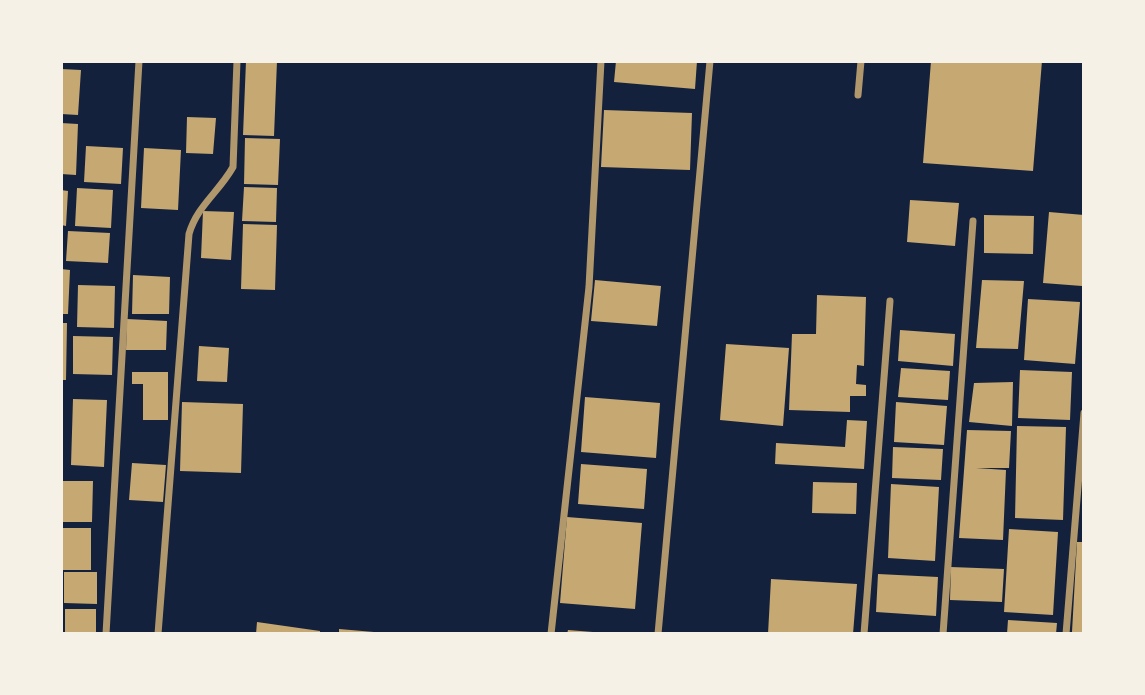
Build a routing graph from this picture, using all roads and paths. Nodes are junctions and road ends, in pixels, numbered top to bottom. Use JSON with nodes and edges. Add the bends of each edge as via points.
{"nodes":[{"id":1,"x":139,"y":61,"type":"edge"},
{"id":2,"x":237,"y":61,"type":"edge"},
{"id":3,"x":601,"y":61,"type":"edge"},
{"id":4,"x":710,"y":61,"type":"edge"},
{"id":5,"x":861,"y":61,"type":"edge"},
{"id":6,"x":858,"y":95,"type":"dead end"},
{"id":7,"x":973,"y":221,"type":"dead end"},
{"id":8,"x":890,"y":301,"type":"dead end"},
{"id":9,"x":1084,"y":413,"type":"edge"},
{"id":10,"x":160,"y":633,"type":"edge"},
{"id":11,"x":106,"y":634,"type":"edge"},
{"id":12,"x":551,"y":634,"type":"edge"},
{"id":13,"x":658,"y":634,"type":"edge"},
{"id":14,"x":864,"y":634,"type":"edge"},
{"id":15,"x":943,"y":634,"type":"edge"},
{"id":16,"x":1066,"y":634,"type":"edge"}],
"edges":[{"from":1,"to":11,"type":"street"},
{"from":2,"to":10,"type":"street","via":[[233,167],[194,215],[189,234]]},
{"from":3,"to":12,"type":"street","via":[[589,287]]},
{"from":4,"to":13,"type":"street"},
{"from":5,"to":6,"type":"street"},
{"from":7,"to":15,"type":"street"},
{"from":8,"to":14,"type":"street"},
{"from":9,"to":16,"type":"street"}]}
